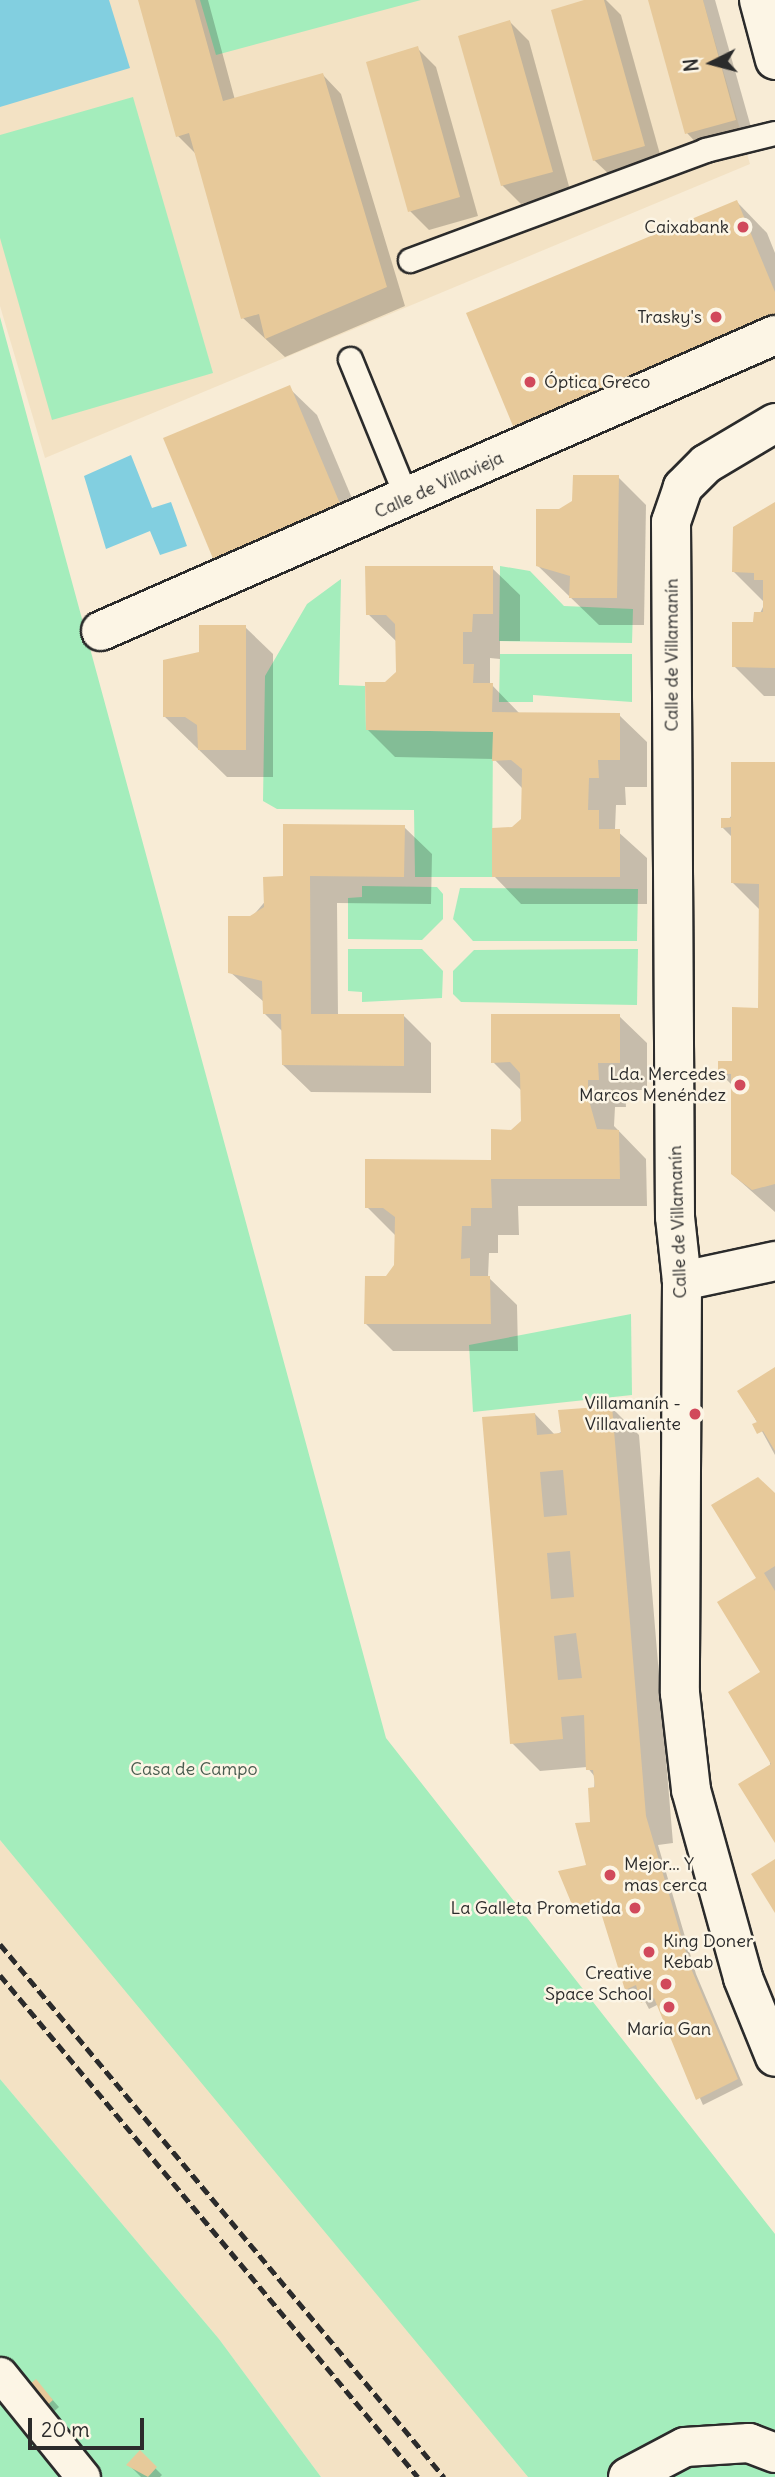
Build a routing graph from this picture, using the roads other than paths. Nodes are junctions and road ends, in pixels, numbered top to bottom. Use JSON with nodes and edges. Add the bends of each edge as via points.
{"nodes":[{"id":1,"x":759,"y":0,"type":"edge"},
{"id":2,"x":775,"y":60,"type":"edge"},
{"id":3,"x":775,"y":133,"type":"edge"},
{"id":4,"x":410,"y":260,"type":"dead end"},
{"id":5,"x":775,"y":335,"type":"edge"},
{"id":6,"x":350,"y":359,"type":"dead end"},
{"id":7,"x":775,"y":423,"type":"edge"},
{"id":8,"x":407,"y":499,"type":"junction"},
{"id":9,"x":101,"y":631,"type":"dead end"},
{"id":10,"x":775,"y":1261,"type":"edge"},
{"id":11,"x":682,"y":1281,"type":"junction"},
{"id":12,"x":775,"y":2057,"type":"edge"},
{"id":13,"x":0,"y":2374,"type":"edge"},
{"id":14,"x":775,"y":2453,"type":"edge"},
{"id":15,"x":83,"y":2477,"type":"edge"},
{"id":16,"x":628,"y":2477,"type":"edge"}],
"edges":[{"from":1,"to":2,"type":"street"},
{"from":3,"to":4,"type":"lane","via":[[705,150]]},
{"from":5,"to":8,"type":"street","name":"Calle de Villavieja"},
{"from":6,"to":8,"type":"lane"},
{"from":7,"to":11,"type":"street","name":"Calle de Villamanín","via":[[706,464],[683,486],[671,522],[675,1217]]},
{"from":8,"to":9,"type":"street","name":"Calle de Villavieja"},
{"from":10,"to":11,"type":"street"},
{"from":11,"to":12,"type":"street","name":"Calle de Villamanín","via":[[680,1693],[691,1790],[743,1978]]},
{"from":13,"to":15,"type":"street"},
{"from":14,"to":16,"type":"street","via":[[749,2442],[685,2447]]}]}
